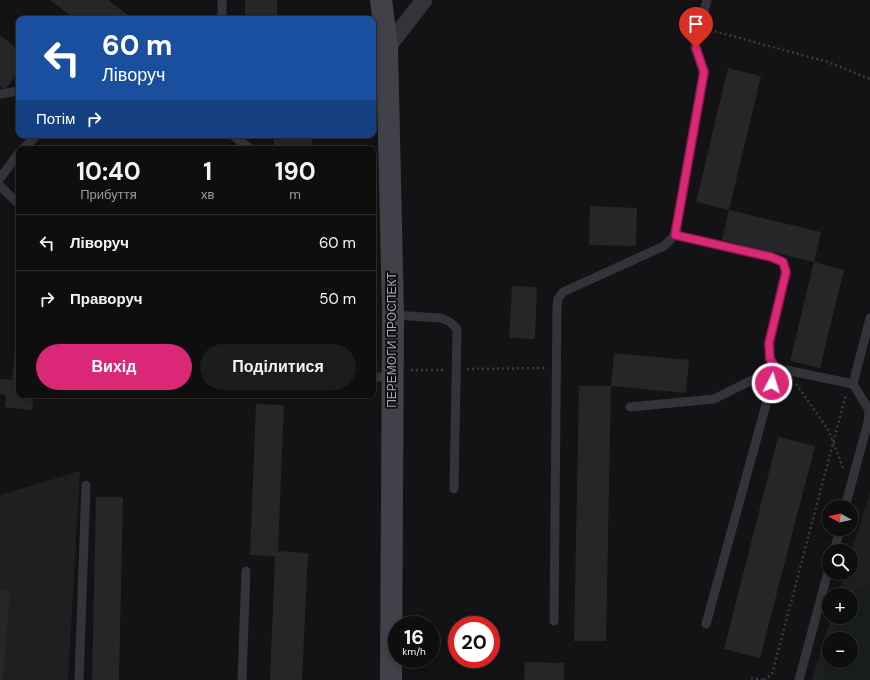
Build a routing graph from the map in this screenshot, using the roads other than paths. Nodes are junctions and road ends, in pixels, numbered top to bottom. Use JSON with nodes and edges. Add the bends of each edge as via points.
{"nodes":[{"id":1,"x":222,"y":0,"type":"edge"},
{"id":2,"x":381,"y":0,"type":"edge"},
{"id":3,"x":424,"y":0,"type":"edge"},
{"id":4,"x":706,"y":0,"type":"edge"},
{"id":5,"x":222,"y":16,"type":"edge"},
{"id":6,"x":387,"y":48,"type":"junction"},
{"id":7,"x":16,"y":91,"type":"edge"},
{"id":8,"x":0,"y":94,"type":"edge"},
{"id":9,"x":34,"y":138,"type":"edge"},
{"id":10,"x":236,"y":138,"type":"edge"},
{"id":11,"x":26,"y":146,"type":"edge"},
{"id":12,"x":247,"y":146,"type":"edge"},
{"id":13,"x":16,"y":157,"type":"edge"},
{"id":14,"x":0,"y":178,"type":"edge"},
{"id":15,"x":0,"y":186,"type":"edge"},
{"id":16,"x":16,"y":201,"type":"edge"},
{"id":17,"x":675,"y":235,"type":"junction"},
{"id":18,"x":393,"y":315,"type":"junction"},
{"id":19,"x":870,"y":322,"type":"edge"},
{"id":20,"x":776,"y":368,"type":"junction"},
{"id":21,"x":386,"y":375,"type":"edge"},
{"id":22,"x":851,"y":383,"type":"junction"},
{"id":23,"x":630,"y":407,"type":"dead end"},
{"id":24,"x":86,"y":485,"type":"dead end"},
{"id":25,"x":454,"y":489,"type":"dead end"},
{"id":26,"x":848,"y":500,"type":"edge"},
{"id":27,"x":246,"y":571,"type":"dead end"},
{"id":28,"x":826,"y":580,"type":"edge"},
{"id":29,"x":554,"y":621,"type":"dead end"},
{"id":30,"x":706,"y":624,"type":"dead end"},
{"id":31,"x":79,"y":680,"type":"edge"},
{"id":32,"x":242,"y":680,"type":"edge"},
{"id":33,"x":391,"y":680,"type":"edge"},
{"id":34,"x":799,"y":680,"type":"edge"}],
"edges":[{"from":1,"to":5,"type":"lane"},
{"from":2,"to":6,"type":"street","name":"ПЕРЕМОГИ ПРОСПЕКТ"},
{"from":3,"to":6,"type":"street"},
{"from":4,"to":17,"type":"lane","via":[[696,48],[704,72]]},
{"from":6,"to":18,"type":"street","name":"ПЕРЕМОГИ ПРОСПЕКТ"},
{"from":7,"to":8,"type":"lane"},
{"from":9,"to":11,"type":"lane"},
{"from":10,"to":12,"type":"lane"},
{"from":13,"to":14,"type":"lane"},
{"from":15,"to":16,"type":"lane"},
{"from":17,"to":20,"type":"lane","via":[[783,262],[786,272],[769,343],[770,359]]},
{"from":17,"to":29,"type":"lane","via":[[664,246],[563,292],[558,299]]},
{"from":18,"to":21,"type":"street","name":"ПЕРЕМОГИ ПРОСПЕКТ"},
{"from":18,"to":25,"type":"lane","via":[[441,318],[457,329]]},
{"from":19,"to":22,"type":"lane"},
{"from":20,"to":22,"type":"lane"},
{"from":20,"to":23,"type":"lane","via":[[714,399]]},
{"from":20,"to":30,"type":"lane"},
{"from":21,"to":33,"type":"street","name":"ПЕРЕМОГИ ПРОСПЕКТ"},
{"from":22,"to":26,"type":"lane","via":[[869,410]]},
{"from":24,"to":31,"type":"lane"},
{"from":27,"to":32,"type":"lane"},
{"from":28,"to":34,"type":"lane"}]}
